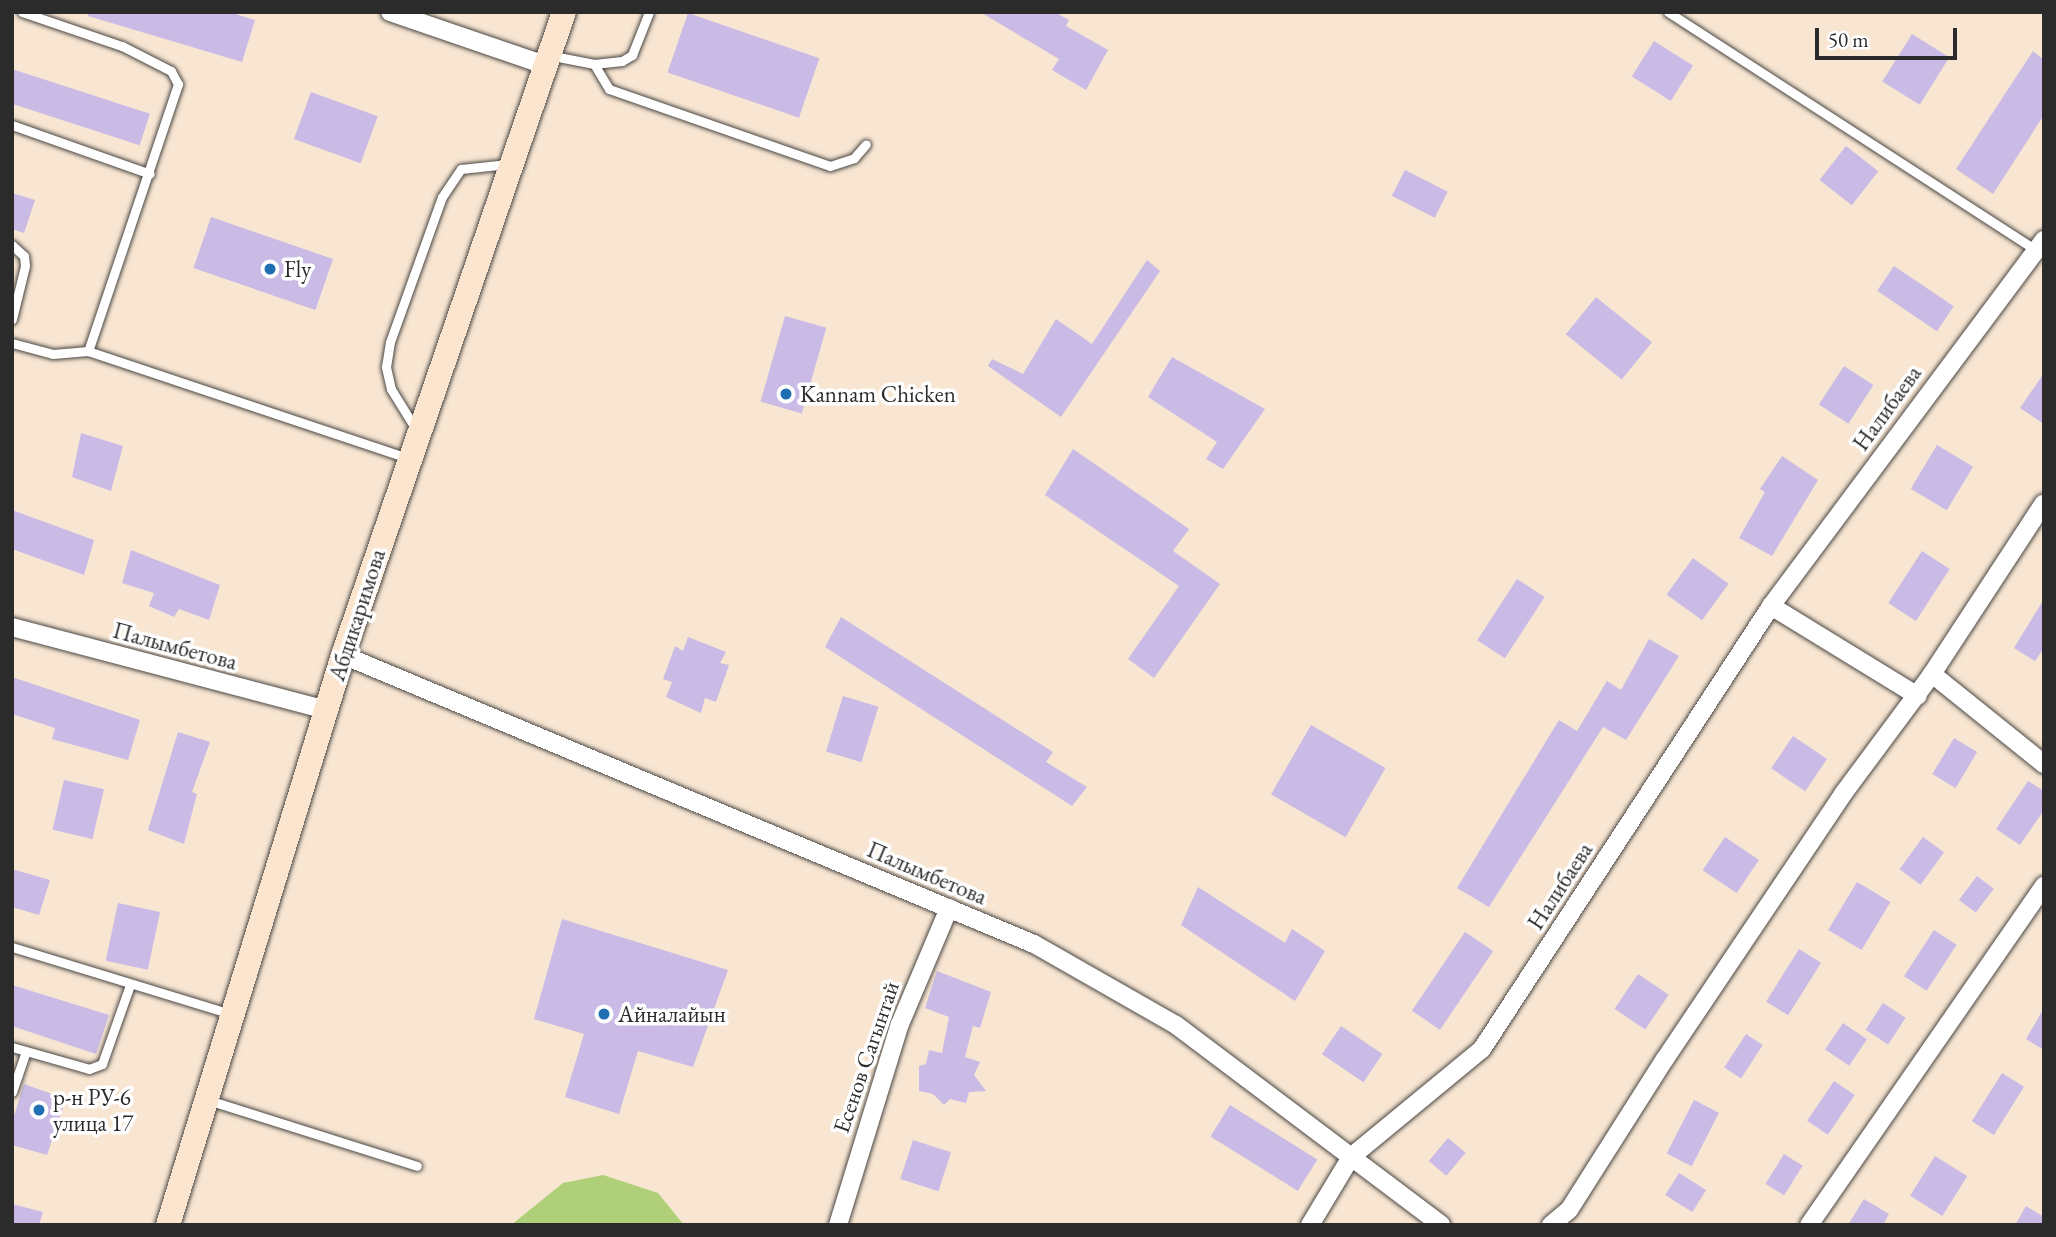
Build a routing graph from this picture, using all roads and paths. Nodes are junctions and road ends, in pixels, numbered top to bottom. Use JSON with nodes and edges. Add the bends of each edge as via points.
{"nodes":[{"id":1,"x":22,"y":12,"type":"edge"},
{"id":2,"x":390,"y":12,"type":"edge"},
{"id":3,"x":564,"y":12,"type":"edge"},
{"id":4,"x":649,"y":12,"type":"edge"},
{"id":5,"x":1668,"y":12,"type":"edge"},
{"id":6,"x":547,"y":60,"type":"junction"},
{"id":7,"x":594,"y":64,"type":"junction"},
{"id":8,"x":12,"y":125,"type":"edge"},
{"id":9,"x":866,"y":144,"type":"dead end"},
{"id":10,"x":510,"y":163,"type":"junction"},
{"id":11,"x":150,"y":174,"type":"junction"},
{"id":12,"x":12,"y":245,"type":"edge"},
{"id":13,"x":2040,"y":245,"type":"edge"},
{"id":14,"x":12,"y":319,"type":"edge"},
{"id":15,"x":12,"y":343,"type":"edge"},
{"id":16,"x":88,"y":351,"type":"junction"},
{"id":17,"x":417,"y":431,"type":"junction"},
{"id":18,"x":408,"y":458,"type":"junction"},
{"id":19,"x":2044,"y":503,"type":"edge"},
{"id":20,"x":1771,"y":607,"type":"junction"},
{"id":21,"x":12,"y":627,"type":"edge"},
{"id":22,"x":343,"y":655,"type":"junction"},
{"id":23,"x":1933,"y":674,"type":"junction"},
{"id":24,"x":1918,"y":696,"type":"junction"},
{"id":25,"x":326,"y":710,"type":"junction"},
{"id":26,"x":2044,"y":764,"type":"edge"},
{"id":27,"x":2044,"y":884,"type":"edge"},
{"id":28,"x":949,"y":908,"type":"junction"},
{"id":29,"x":12,"y":947,"type":"edge"},
{"id":30,"x":130,"y":985,"type":"junction"},
{"id":31,"x":232,"y":1014,"type":"junction"},
{"id":32,"x":12,"y":1047,"type":"edge"},
{"id":33,"x":26,"y":1051,"type":"junction"},
{"id":34,"x":12,"y":1092,"type":"edge"},
{"id":35,"x":206,"y":1100,"type":"junction"},
{"id":36,"x":1351,"y":1157,"type":"junction"},
{"id":37,"x":417,"y":1166,"type":"dead end"},
{"id":38,"x":168,"y":1225,"type":"edge"},
{"id":39,"x":838,"y":1225,"type":"edge"},
{"id":40,"x":1310,"y":1225,"type":"edge"},
{"id":41,"x":1441,"y":1225,"type":"edge"},
{"id":42,"x":1552,"y":1225,"type":"edge"},
{"id":43,"x":1808,"y":1225,"type":"edge"}],
"edges":[{"from":1,"to":11,"type":"lane","via":[[122,46],[171,71],[177,83]]},
{"from":2,"to":6,"type":"street"},
{"from":3,"to":6,"type":"main road","name":"Абдикаримова"},
{"from":4,"to":7,"type":"lane","via":[[632,55]]},
{"from":5,"to":13,"type":"lane"},
{"from":6,"to":7,"type":"lane"},
{"from":6,"to":10,"type":"main road","name":"Абдикаримова"},
{"from":7,"to":9,"type":"lane","via":[[609,89],[830,166],[854,158]]},
{"from":8,"to":11,"type":"lane"},
{"from":10,"to":17,"type":"main road","name":"Абдикаримова"},
{"from":10,"to":17,"type":"lane","via":[[461,169],[442,197],[390,342],[386,367],[391,389]]},
{"from":11,"to":16,"type":"lane","via":[[87,343]]},
{"from":12,"to":14,"type":"lane","via":[[24,257],[25,266]]},
{"from":13,"to":20,"type":"street","name":"Налибаева"},
{"from":15,"to":16,"type":"lane","via":[[53,354]]},
{"from":16,"to":18,"type":"lane"},
{"from":17,"to":18,"type":"main road","name":"Абдикаримова"},
{"from":18,"to":22,"type":"main road","name":"Абдикаримова"},
{"from":19,"to":23,"type":"street"},
{"from":20,"to":24,"type":"street"},
{"from":20,"to":36,"type":"street","name":"Налибаева","via":[[1482,1049]]},
{"from":21,"to":25,"type":"street","name":"Палымбетова"},
{"from":22,"to":25,"type":"main road","name":"Абдикаримова"},
{"from":22,"to":28,"type":"street","name":"Палымбетова"},
{"from":23,"to":24,"type":"street"},
{"from":23,"to":26,"type":"street"},
{"from":24,"to":42,"type":"street","via":[[1843,794],[1664,1059],[1570,1210]]},
{"from":25,"to":31,"type":"main road","name":"Абдикаримова"},
{"from":27,"to":43,"type":"street"},
{"from":28,"to":36,"type":"street","name":"Палымбетова","via":[[1034,944],[1176,1025]]},
{"from":28,"to":39,"type":"street","name":"Есенов Сагынтай","via":[[900,1024]]},
{"from":29,"to":30,"type":"lane"},
{"from":30,"to":31,"type":"lane"},
{"from":30,"to":33,"type":"lane","via":[[102,1064],[89,1069]]},
{"from":31,"to":35,"type":"main road","name":"Абдикаримова"},
{"from":32,"to":33,"type":"lane"},
{"from":33,"to":34,"type":"lane"},
{"from":35,"to":37,"type":"lane"},
{"from":35,"to":38,"type":"main road","name":"Абдикаримова"},
{"from":36,"to":40,"type":"street","name":"Налибаева"},
{"from":36,"to":41,"type":"street","name":"Палымбетова"}]}
